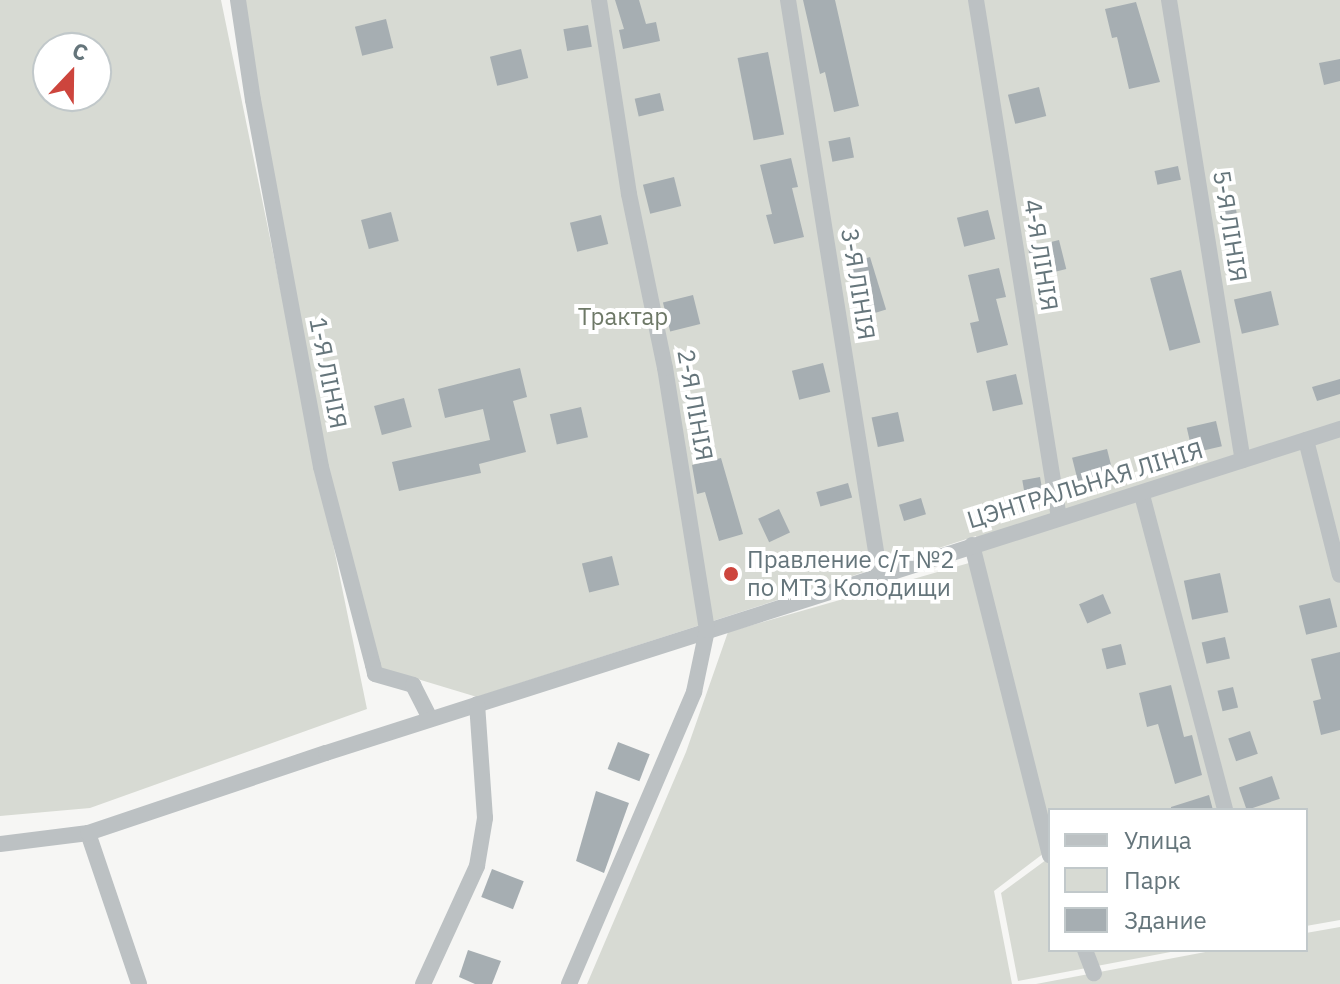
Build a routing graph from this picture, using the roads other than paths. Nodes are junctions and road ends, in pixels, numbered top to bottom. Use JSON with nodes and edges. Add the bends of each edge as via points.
{"nodes":[{"id":1,"x":238,"y":0,"type":"edge"},
{"id":2,"x":599,"y":0,"type":"edge"},
{"id":3,"x":788,"y":0,"type":"edge"},
{"id":4,"x":976,"y":0,"type":"edge"},
{"id":5,"x":1169,"y":0,"type":"edge"},
{"id":6,"x":1340,"y":429,"type":"edge"},
{"id":7,"x":1306,"y":440,"type":"junction"},
{"id":8,"x":1243,"y":460,"type":"junction"},
{"id":9,"x":1142,"y":495,"type":"junction"},
{"id":10,"x":1059,"y":518,"type":"junction"},
{"id":11,"x":972,"y":545,"type":"junction"},
{"id":12,"x":1340,"y":575,"type":"edge"},
{"id":13,"x":880,"y":576,"type":"junction"},
{"id":14,"x":707,"y":630,"type":"junction"},
{"id":15,"x":477,"y":704,"type":"junction"},
{"id":16,"x":430,"y":719,"type":"junction"},
{"id":17,"x":1224,"y":808,"type":"edge"},
{"id":18,"x":88,"y":833,"type":"junction"},
{"id":19,"x":0,"y":844,"type":"edge"},
{"id":20,"x":1048,"y":847,"type":"edge"},
{"id":21,"x":1086,"y":952,"type":"edge"},
{"id":22,"x":1094,"y":973,"type":"dead end"},
{"id":23,"x":139,"y":984,"type":"edge"},
{"id":24,"x":423,"y":984,"type":"edge"},
{"id":25,"x":569,"y":984,"type":"edge"}],
"edges":[{"from":1,"to":16,"type":"street","name":"1-Я ЛІНІЯ","via":[[321,467],[375,674],[413,685]]},
{"from":2,"to":14,"type":"street","name":"2-Я ЛІНІЯ"},
{"from":3,"to":13,"type":"street","name":"3-Я ЛІНІЯ"},
{"from":4,"to":10,"type":"street","name":"4-Я ЛІНІЯ"},
{"from":5,"to":8,"type":"street","name":"5-Я ЛІНІЯ"},
{"from":6,"to":7,"type":"street","name":"ЦЭНТРАЛЬНАЯ ЛІНІЯ"},
{"from":7,"to":8,"type":"street","name":"ЦЭНТРАЛЬНАЯ ЛІНІЯ"},
{"from":7,"to":12,"type":"street"},
{"from":8,"to":9,"type":"street","name":"ЦЭНТРАЛЬНАЯ ЛІНІЯ"},
{"from":9,"to":10,"type":"street","name":"ЦЭНТРАЛЬНАЯ ЛІНІЯ"},
{"from":9,"to":17,"type":"street"},
{"from":10,"to":11,"type":"street","name":"ЦЭНТРАЛЬНАЯ ЛІНІЯ"},
{"from":11,"to":13,"type":"street","name":"ЦЭНТРАЛЬНАЯ ЛІНІЯ"},
{"from":11,"to":20,"type":"street"},
{"from":13,"to":14,"type":"street","name":"ЦЭНТРАЛЬНАЯ ЛІНІЯ"},
{"from":14,"to":15,"type":"street","name":"ЦЭНТРАЛЬНАЯ ЛІНІЯ"},
{"from":14,"to":25,"type":"street","via":[[694,692]]},
{"from":15,"to":16,"type":"street","name":"ЦЭНТРАЛЬНАЯ ЛІНІЯ"},
{"from":15,"to":24,"type":"street","via":[[485,818],[477,866]]},
{"from":16,"to":18,"type":"street","name":"ЦЭНТРАЛЬНАЯ ЛІНІЯ"},
{"from":18,"to":19,"type":"street","name":"ЦЭНТРАЛЬНАЯ ЛІНІЯ"},
{"from":18,"to":23,"type":"street"},
{"from":21,"to":22,"type":"street"}]}
